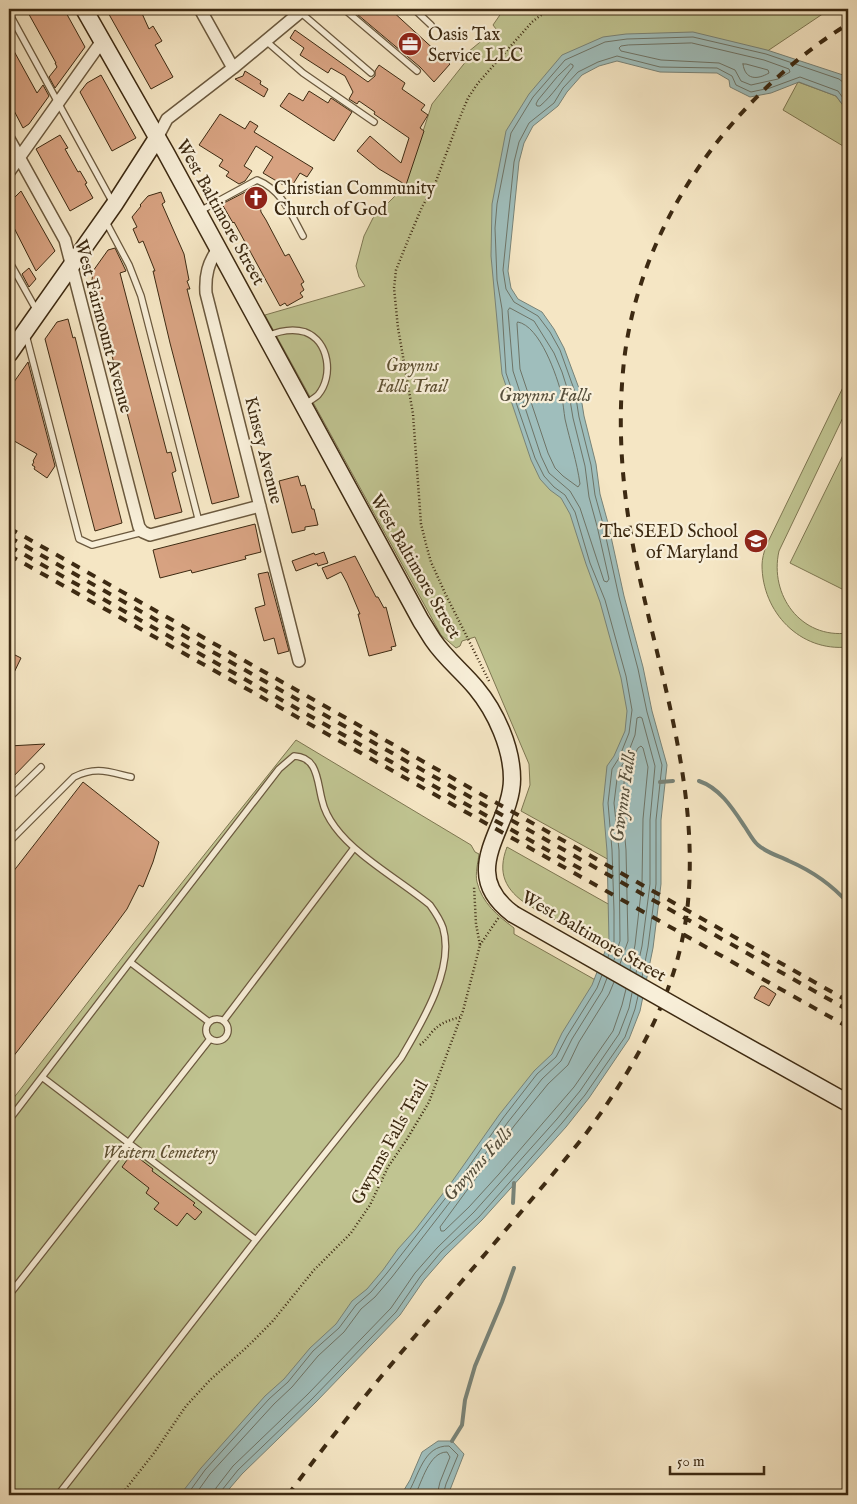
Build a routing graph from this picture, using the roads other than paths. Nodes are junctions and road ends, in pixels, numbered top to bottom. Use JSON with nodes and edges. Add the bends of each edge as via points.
{"nodes":[{"id":1,"x":84,"y":9,"type":"edge"},
{"id":2,"x":200,"y":9,"type":"edge"},
{"id":3,"x":344,"y":9,"type":"edge"},
{"id":4,"x":414,"y":9,"type":"edge"},
{"id":5,"x":302,"y":10,"type":"edge"},
{"id":6,"x":9,"y":13,"type":"edge"},
{"id":7,"x":431,"y":25,"type":"dead end"},
{"id":8,"x":102,"y":41,"type":"junction"},
{"id":9,"x":266,"y":41,"type":"junction"},
{"id":10,"x":233,"y":68,"type":"junction"},
{"id":11,"x":417,"y":71,"type":"dead end"},
{"id":12,"x":371,"y":73,"type":"dead end"},
{"id":13,"x":58,"y":103,"type":"junction"},
{"id":14,"x":374,"y":122,"type":"dead end"},
{"id":15,"x":157,"y":138,"type":"junction"},
{"id":16,"x":9,"y":139,"type":"edge"},
{"id":17,"x":19,"y":157,"type":"junction"},
{"id":18,"x":9,"y":172,"type":"edge"},
{"id":19,"x":114,"y":205,"type":"junction"},
{"id":20,"x":198,"y":212,"type":"junction"},
{"id":21,"x":104,"y":219,"type":"junction"},
{"id":22,"x":303,"y":236,"type":"dead end"},
{"id":23,"x":218,"y":249,"type":"junction"},
{"id":24,"x":9,"y":261,"type":"edge"},
{"id":25,"x":71,"y":266,"type":"junction"},
{"id":26,"x":38,"y":312,"type":"junction"},
{"id":27,"x":25,"y":331,"type":"junction"},
{"id":28,"x":266,"y":336,"type":"junction"},
{"id":29,"x":9,"y":354,"type":"edge"},
{"id":30,"x":304,"y":405,"type":"junction"},
{"id":31,"x":260,"y":506,"type":"junction"},
{"id":32,"x":199,"y":522,"type":"junction"},
{"id":33,"x":143,"y":532,"type":"junction"},
{"id":34,"x":299,"y":661,"type":"dead end"},
{"id":35,"x":41,"y":767,"type":"dead end"},
{"id":36,"x":131,"y":777,"type":"dead end"},
{"id":37,"x":9,"y":798,"type":"edge"},
{"id":38,"x":9,"y":842,"type":"edge"},
{"id":39,"x":354,"y":848,"type":"junction"},
{"id":40,"x":130,"y":962,"type":"junction"},
{"id":41,"x":224,"y":1020,"type":"junction"},
{"id":42,"x":209,"y":1022,"type":"junction"},
{"id":43,"x":210,"y":1039,"type":"junction"},
{"id":44,"x":42,"y":1078,"type":"junction"},
{"id":45,"x":848,"y":1103,"type":"edge"},
{"id":46,"x":9,"y":1120,"type":"edge"},
{"id":47,"x":128,"y":1143,"type":"junction"},
{"id":48,"x":256,"y":1240,"type":"junction"},
{"id":49,"x":9,"y":1295,"type":"edge"},
{"id":50,"x":58,"y":1495,"type":"edge"}],
"edges":[{"from":1,"to":8,"type":"main road","name":"West Baltimore Street"},
{"from":2,"to":10,"type":"street"},
{"from":3,"to":11,"type":"lane"},
{"from":4,"to":7,"type":"lane"},
{"from":5,"to":9,"type":"street"},
{"from":5,"to":12,"type":"lane"},
{"from":6,"to":13,"type":"lane"},
{"from":8,"to":13,"type":"street"},
{"from":8,"to":15,"type":"main road","name":"West Baltimore Street"},
{"from":9,"to":10,"type":"street"},
{"from":9,"to":14,"type":"lane","via":[[303,73]]},
{"from":10,"to":15,"type":"street","via":[[167,119]]},
{"from":13,"to":17,"type":"street"},
{"from":13,"to":19,"type":"lane"},
{"from":15,"to":19,"type":"main road"},
{"from":15,"to":20,"type":"main road","name":"West Baltimore Street"},
{"from":16,"to":17,"type":"street","name":"West Fairmount Avenue"},
{"from":17,"to":18,"type":"street"},
{"from":17,"to":25,"type":"street","name":"West Fairmount Avenue","via":[[65,240]]},
{"from":19,"to":21,"type":"main road"},
{"from":20,"to":22,"type":"lane","via":[[257,180],[280,195]]},
{"from":20,"to":23,"type":"main road","name":"West Baltimore Street"},
{"from":21,"to":25,"type":"main road"},
{"from":21,"to":32,"type":"lane","via":[[141,296]]},
{"from":23,"to":28,"type":"main road","name":"West Baltimore Street"},
{"from":23,"to":31,"type":"street","name":"Kinsey Avenue","via":[[207,271],[206,293]]},
{"from":24,"to":26,"type":"lane"},
{"from":25,"to":26,"type":"main road"},
{"from":25,"to":33,"type":"street","name":"West Fairmount Avenue","via":[[139,527]]},
{"from":26,"to":27,"type":"main road"},
{"from":27,"to":29,"type":"main road"},
{"from":27,"to":33,"type":"lane","via":[[79,539],[92,545]]},
{"from":28,"to":30,"type":"main road","name":"West Baltimore Street"},
{"from":28,"to":30,"type":"lane","via":[[282,330],[305,332],[317,340],[326,356],[328,370],[324,384],[318,395]]},
{"from":30,"to":45,"type":"main road","name":"West Baltimore Street","bridge":true,"via":[[433,641],[477,689],[499,727],[511,763],[512,780],[489,855],[487,870],[496,896],[509,911]]},
{"from":31,"to":32,"type":"street"},
{"from":31,"to":34,"type":"street","name":"Kinsey Avenue"},
{"from":32,"to":33,"type":"street","via":[[150,535]]},
{"from":35,"to":37,"type":"lane"},
{"from":36,"to":38,"type":"lane","via":[[86,771],[74,777]]},
{"from":39,"to":40,"type":"lane","via":[[327,815],[313,767],[302,756],[294,756],[279,769]]},
{"from":39,"to":41,"type":"lane"},
{"from":39,"to":48,"type":"lane","via":[[430,905],[438,917],[444,930],[445,947],[437,990],[401,1058]]},
{"from":40,"to":42,"type":"lane"},
{"from":40,"to":44,"type":"lane"},
{"from":41,"to":42,"type":"lane","via":[[219,1018]]},
{"from":41,"to":43,"type":"lane","via":[[228,1025],[227,1037],[222,1041]]},
{"from":42,"to":43,"type":"lane","via":[[206,1034]]},
{"from":43,"to":47,"type":"lane"},
{"from":44,"to":46,"type":"lane"},
{"from":44,"to":47,"type":"lane"},
{"from":47,"to":48,"type":"lane"},
{"from":47,"to":49,"type":"lane"},
{"from":48,"to":50,"type":"lane"}]}
